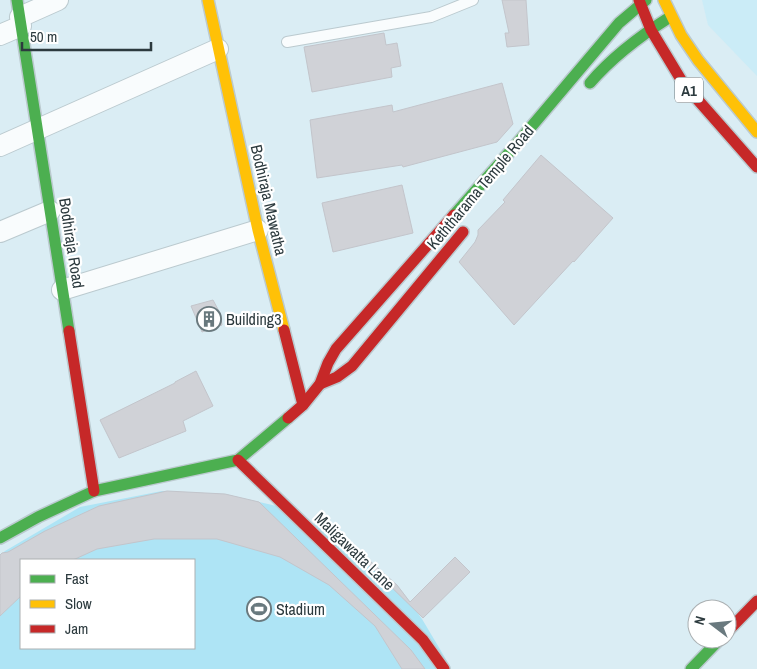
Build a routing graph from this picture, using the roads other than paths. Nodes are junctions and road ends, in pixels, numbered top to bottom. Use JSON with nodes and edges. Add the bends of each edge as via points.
{"nodes":[{"id":1,"x":58,"y":0,"type":"edge"},
{"id":2,"x":208,"y":0,"type":"edge"},
{"id":3,"x":473,"y":0,"type":"edge"},
{"id":4,"x":664,"y":0,"type":"edge"},
{"id":5,"x":642,"y":1,"type":"edge"},
{"id":6,"x":20,"y":14,"type":"edge"},
{"id":7,"x":672,"y":17,"type":"junction"},
{"id":8,"x":651,"y":30,"type":"junction"},
{"id":9,"x":0,"y":35,"type":"edge"},
{"id":10,"x":287,"y":42,"type":"dead end"},
{"id":11,"x":218,"y":49,"type":"junction"},
{"id":12,"x":585,"y":88,"type":"dead end"},
{"id":13,"x":38,"y":130,"type":"junction"},
{"id":14,"x":757,"y":132,"type":"edge"},
{"id":15,"x":0,"y":146,"type":"edge"},
{"id":16,"x":757,"y":167,"type":"edge"},
{"id":17,"x":50,"y":211,"type":"junction"},
{"id":18,"x":470,"y":224,"type":"dead end"},
{"id":19,"x":258,"y":230,"type":"junction"},
{"id":20,"x":0,"y":232,"type":"edge"},
{"id":21,"x":400,"y":277,"type":"junction"},
{"id":22,"x":62,"y":290,"type":"junction"},
{"id":23,"x":413,"y":293,"type":"junction"},
{"id":24,"x":320,"y":384,"type":"junction"},
{"id":25,"x":303,"y":406,"type":"junction"},
{"id":26,"x":238,"y":460,"type":"junction"},
{"id":27,"x":94,"y":491,"type":"junction"},
{"id":28,"x":0,"y":538,"type":"edge"},
{"id":29,"x":757,"y":601,"type":"edge"},
{"id":30,"x":737,"y":622,"type":"edge"},
{"id":31,"x":710,"y":649,"type":"edge"},
{"id":32,"x":444,"y":669,"type":"edge"},
{"id":33,"x":691,"y":669,"type":"edge"}],
"edges":[{"from":1,"to":6,"type":"street"},
{"from":2,"to":11,"type":"main road","name":"Bodhiraja Mawatha"},
{"from":3,"to":10,"type":"lane","via":[[431,17]]},
{"from":4,"to":7,"type":"main road","number":"A1"},
{"from":5,"to":8,"type":"main road","number":"A1"},
{"from":5,"to":21,"type":"main road","name":"Keththarama Temple Road","via":[[619,23],[518,148]]},
{"from":6,"to":9,"type":"street"},
{"from":6,"to":13,"type":"main road","name":"Bodhiraja Road"},
{"from":7,"to":8,"type":"main road"},
{"from":7,"to":14,"type":"main road","number":"A1","via":[[698,60]]},
{"from":8,"to":12,"type":"main road","via":[[625,48]]},
{"from":8,"to":16,"type":"main road","number":"A1","via":[[683,83]]},
{"from":11,"to":13,"type":"street"},
{"from":11,"to":19,"type":"main road","name":"Bodhiraja Mawatha"},
{"from":13,"to":15,"type":"street"},
{"from":13,"to":17,"type":"main road","name":"Bodhiraja Road"},
{"from":17,"to":20,"type":"street"},
{"from":17,"to":22,"type":"main road","name":"Bodhiraja Road"},
{"from":18,"to":23,"type":"main road","name":"Keththarama Temple Road"},
{"from":19,"to":22,"type":"street"},
{"from":19,"to":25,"type":"main road","name":"Bodhiraja Mawatha"},
{"from":21,"to":23,"type":"main road"},
{"from":21,"to":24,"type":"main road","name":"Keththarama Temple Road","via":[[336,349]]},
{"from":22,"to":27,"type":"main road","name":"Bodhiraja Road"},
{"from":23,"to":24,"type":"main road","name":"Keththarama Temple Road","via":[[352,366]]},
{"from":24,"to":25,"type":"main road","name":"Keththarama Temple Road"},
{"from":25,"to":26,"type":"main road","name":"Keththarama Temple Road"},
{"from":26,"to":27,"type":"main road","name":"Keththarama Temple Road"},
{"from":26,"to":32,"type":"main road","name":"Maligawatta Lane","via":[[422,640]]},
{"from":27,"to":28,"type":"main road","name":"Keththarama Temple Road"},
{"from":29,"to":30,"type":"main road"},
{"from":31,"to":33,"type":"main road"}]}
